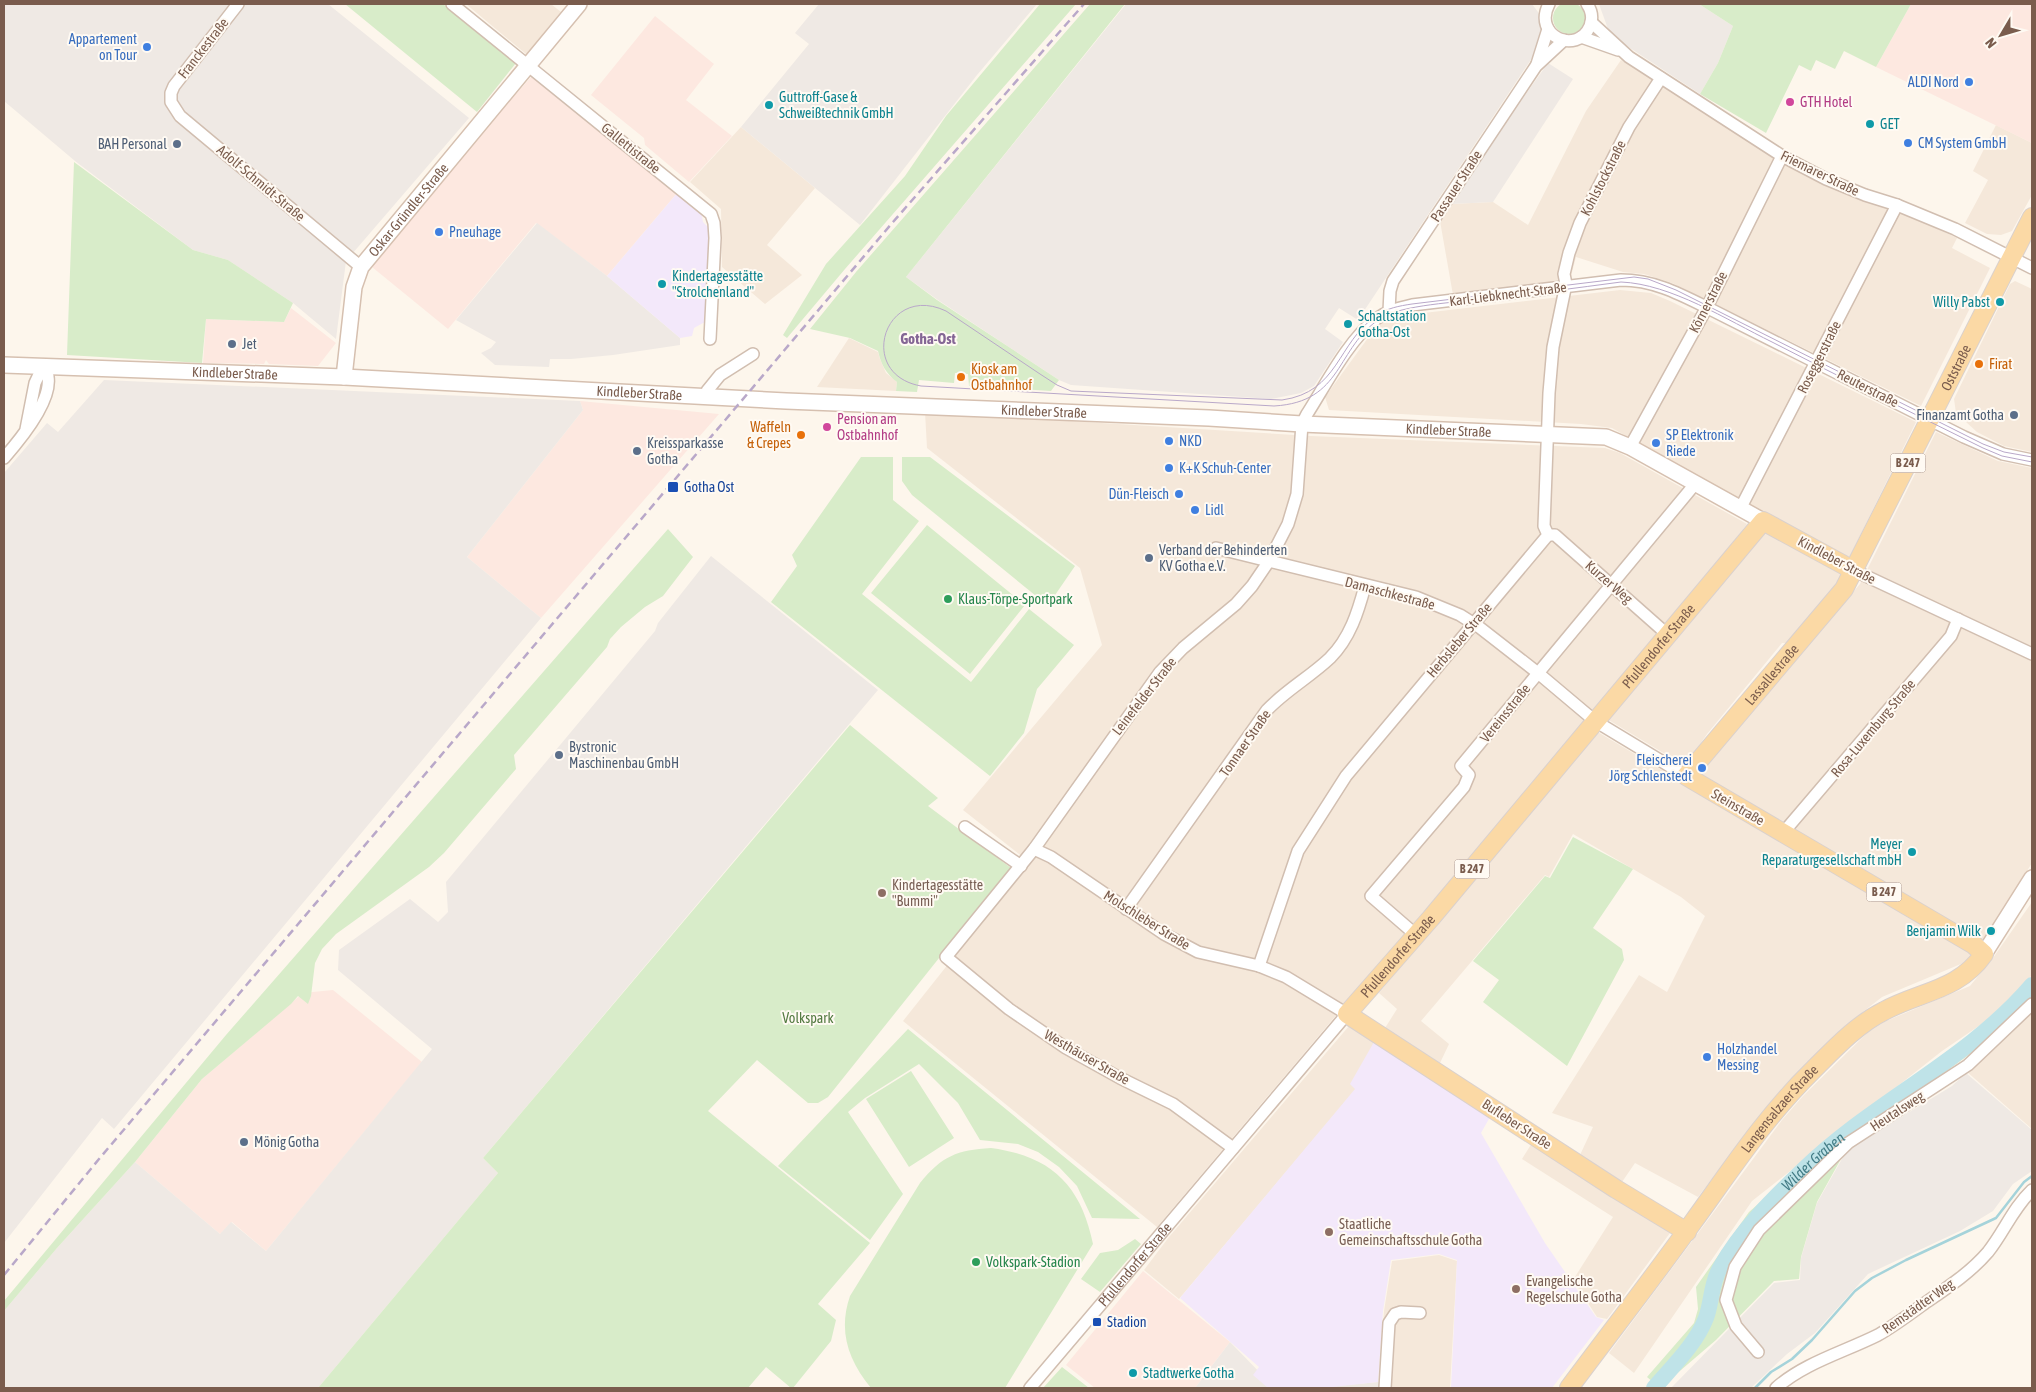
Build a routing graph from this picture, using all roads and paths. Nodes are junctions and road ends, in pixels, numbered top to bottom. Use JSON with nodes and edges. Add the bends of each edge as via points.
{"nodes":[{"id":1,"x":238,"y":4,"type":"edge"},
{"id":2,"x":452,"y":4,"type":"edge"},
{"id":3,"x":579,"y":4,"type":"edge"},
{"id":4,"x":1549,"y":4,"type":"edge"},
{"id":5,"x":1587,"y":4,"type":"edge"},
{"id":6,"x":1591,"y":22,"type":"junction"},
{"id":7,"x":1548,"y":29,"type":"junction"},
{"id":8,"x":1581,"y":37,"type":"junction"},
{"id":9,"x":1564,"y":40,"type":"junction"},
{"id":10,"x":1622,"y":51,"type":"junction"},
{"id":11,"x":527,"y":65,"type":"junction"},
{"id":12,"x":1536,"y":66,"type":"junction"},
{"id":13,"x":1661,"y":78,"type":"junction"},
{"id":14,"x":171,"y":93,"type":"joint"},
{"id":15,"x":1782,"y":156,"type":"junction"},
{"id":16,"x":1897,"y":205,"type":"junction"},
{"id":17,"x":2032,"y":217,"type":"edge"},
{"id":18,"x":2012,"y":257,"type":"junction"},
{"id":19,"x":361,"y":267,"type":"junction"},
{"id":20,"x":2032,"y":268,"type":"edge"},
{"id":21,"x":1565,"y":287,"type":"junction"},
{"id":22,"x":1706,"y":307,"type":"junction"},
{"id":23,"x":1389,"y":311,"type":"junction"},
{"id":24,"x":710,"y":339,"type":"dead end"},
{"id":25,"x":753,"y":354,"type":"dead end"},
{"id":26,"x":1816,"y":362,"type":"junction"},
{"id":27,"x":4,"y":365,"type":"edge"},
{"id":28,"x":43,"y":366,"type":"junction"},
{"id":29,"x":344,"y":378,"type":"junction"},
{"id":30,"x":708,"y":391,"type":"dead end"},
{"id":31,"x":1930,"y":419,"type":"junction"},
{"id":32,"x":1302,"y":424,"type":"junction"},
{"id":33,"x":1548,"y":434,"type":"junction"},
{"id":34,"x":1630,"y":447,"type":"junction"},
{"id":35,"x":4,"y":458,"type":"edge"},
{"id":36,"x":2032,"y":460,"type":"edge"},
{"id":37,"x":1695,"y":484,"type":"junction"},
{"id":38,"x":1740,"y":509,"type":"junction"},
{"id":39,"x":1763,"y":521,"type":"junction"},
{"id":40,"x":1548,"y":535,"type":"junction"},
{"id":41,"x":1216,"y":548,"type":"dead end"},
{"id":42,"x":1269,"y":562,"type":"junction"},
{"id":43,"x":1853,"y":570,"type":"junction"},
{"id":44,"x":1611,"y":583,"type":"junction"},
{"id":45,"x":1365,"y":586,"type":"junction"},
{"id":46,"x":1958,"y":619,"type":"junction"},
{"id":47,"x":1473,"y":623,"type":"junction"},
{"id":48,"x":1668,"y":634,"type":"junction"},
{"id":49,"x":2032,"y":654,"type":"edge"},
{"id":50,"x":1538,"y":674,"type":"junction"},
{"id":51,"x":1595,"y":721,"type":"junction"},
{"id":52,"x":1686,"y":776,"type":"junction"},
{"id":53,"x":965,"y":827,"type":"dead end"},
{"id":54,"x":1784,"y":833,"type":"junction"},
{"id":55,"x":1034,"y":850,"type":"junction"},
{"id":56,"x":1021,"y":866,"type":"junction"},
{"id":57,"x":2032,"y":878,"type":"edge"},
{"id":58,"x":1126,"y":909,"type":"junction"},
{"id":59,"x":1416,"y":935,"type":"junction"},
{"id":60,"x":1984,"y":954,"type":"junction"},
{"id":61,"x":946,"y":958,"type":"joint"},
{"id":62,"x":1259,"y":966,"type":"junction"},
{"id":63,"x":2032,"y":1004,"type":"edge"},
{"id":64,"x":1347,"y":1014,"type":"junction"},
{"id":65,"x":1233,"y":1148,"type":"junction"},
{"id":66,"x":2032,"y":1190,"type":"edge"},
{"id":67,"x":1686,"y":1232,"type":"junction"},
{"id":68,"x":1420,"y":1313,"type":"dead end"},
{"id":69,"x":1758,"y":1352,"type":"dead end"},
{"id":70,"x":1030,"y":1388,"type":"edge"},
{"id":71,"x":1385,"y":1388,"type":"edge"},
{"id":72,"x":1569,"y":1388,"type":"edge"},
{"id":73,"x":1776,"y":1388,"type":"edge"}],
"edges":[{"from":1,"to":14,"type":"street","name":"Franckestraße"},
{"from":2,"to":11,"type":"street","name":"Gallettistraße"},
{"from":3,"to":11,"type":"main road","name":"Oskar-Gründler-Straße"},
{"from":4,"to":7,"type":"street","via":[[1545,18]]},
{"from":5,"to":6,"type":"street"},
{"from":6,"to":8,"type":"street"},
{"from":6,"to":10,"type":"street","name":"Friemarer Straße"},
{"from":7,"to":9,"type":"street"},
{"from":7,"to":12,"type":"street","name":"Passauer Straße"},
{"from":8,"to":9,"type":"street","name":"Friemarer Straße"},
{"from":8,"to":10,"type":"street","name":"Friemarer Straße"},
{"from":9,"to":12,"type":"street","name":"Passauer Straße"},
{"from":10,"to":13,"type":"street","name":"Friemarer Straße"},
{"from":11,"to":19,"type":"main road","name":"Oskar-Gründler-Straße"},
{"from":11,"to":24,"type":"street","name":"Gallettistraße","via":[[711,214],[714,238]]},
{"from":12,"to":23,"type":"street","name":"Passauer Straße","via":[[1393,281]]},
{"from":13,"to":15,"type":"street","name":"Friemarer Straße"},
{"from":13,"to":21,"type":"street","name":"Kohlstockstraße","via":[[1629,127],[1580,223],[1568,253]]},
{"from":14,"to":19,"type":"street","name":"Adolf-Schmidt-Straße","via":[[171,102],[180,116]]},
{"from":15,"to":16,"type":"street","name":"Friemarer Straße","via":[[1826,179]]},
{"from":15,"to":22,"type":"street","name":"Körnerstraße"},
{"from":16,"to":18,"type":"street","name":"Friemarer Straße"},
{"from":16,"to":26,"type":"street","name":"Roseggerstraße"},
{"from":17,"to":18,"type":"main road","name":"Oststraße","number":"B 247"},
{"from":18,"to":20,"type":"street","name":"Friemarer Straße"},
{"from":18,"to":31,"type":"main road","name":"Oststraße","number":"B 247"},
{"from":19,"to":29,"type":"main road","name":"Oskar-Gründler-Straße","via":[[354,287]]},
{"from":21,"to":22,"type":"street","name":"Karl-Liebknecht-Straße","via":[[1621,280],[1647,282]]},
{"from":21,"to":23,"type":"street","name":"Karl-Liebknecht-Straße","via":[[1412,305]]},
{"from":21,"to":33,"type":"street","via":[[1554,347]]},
{"from":22,"to":26,"type":"street","name":"Reuterstraße"},
{"from":22,"to":34,"type":"street","name":"Körnerstraße"},
{"from":23,"to":32,"type":"street","name":"Karl-Liebknecht-Straße","via":[[1360,334]]},
{"from":25,"to":30,"type":"street","via":[[716,378]]},
{"from":26,"to":31,"type":"street","name":"Reuterstraße"},
{"from":26,"to":38,"type":"street","name":"Roseggerstraße"},
{"from":27,"to":28,"type":"main road","name":"Kindleber Straße"},
{"from":28,"to":29,"type":"main road","name":"Kindleber Straße"},
{"from":28,"to":35,"type":"street","via":[[35,383],[26,429]]},
{"from":29,"to":32,"type":"main road","name":"Kindleber Straße"},
{"from":31,"to":36,"type":"street","name":"Reuterstraße","via":[[1983,446]]},
{"from":31,"to":43,"type":"main road","name":"Oststraße","number":"B 247"},
{"from":32,"to":33,"type":"main road","name":"Kindleber Straße"},
{"from":32,"to":42,"type":"street","name":"Leinefelder Straße","via":[[1297,494],[1288,524]]},
{"from":33,"to":34,"type":"main road","name":"Kindleber Straße","via":[[1606,437]]},
{"from":33,"to":40,"type":"street","via":[[1544,526]]},
{"from":34,"to":37,"type":"main road","name":"Kindleber Straße"},
{"from":37,"to":38,"type":"main road","name":"Kindleber Straße"},
{"from":37,"to":44,"type":"street","name":"Vereinsstraße"},
{"from":38,"to":39,"type":"main road","name":"Kindleber Straße"},
{"from":39,"to":43,"type":"main road","name":"Kindleber Straße"},
{"from":39,"to":48,"type":"main road","name":"Pfullendorfer Straße","number":"B 247"},
{"from":40,"to":44,"type":"street","name":"Kurzer Weg","via":[[1555,535]]},
{"from":40,"to":47,"type":"street","name":"Herbsleber Straße"},
{"from":41,"to":42,"type":"street","name":"Damaschkestraße"},
{"from":42,"to":45,"type":"street","name":"Damaschkestraße"},
{"from":42,"to":55,"type":"street","name":"Leinefelder Straße","via":[[1236,604],[1183,648],[1160,672]]},
{"from":43,"to":46,"type":"street","name":"Kindleber Straße"},
{"from":43,"to":52,"type":"main road","name":"Lassallestraße","number":"B 247","via":[[1844,589]]},
{"from":44,"to":48,"type":"street","name":"Kurzer Weg"},
{"from":44,"to":50,"type":"street","name":"Vereinsstraße"},
{"from":45,"to":47,"type":"street","name":"Damaschkestraße","via":[[1424,600]]},
{"from":45,"to":58,"type":"street","name":"Tonnaer Straße","via":[[1357,615],[1340,647],[1267,710]]},
{"from":46,"to":49,"type":"street","name":"Kindleber Straße"},
{"from":46,"to":54,"type":"street","name":"Rosa-Luxemburg-Straße","via":[[1952,636]]},
{"from":47,"to":50,"type":"street","name":"Damaschkestraße"},
{"from":47,"to":62,"type":"street","name":"Herbsleber Straße","via":[[1346,776],[1303,842]]},
{"from":48,"to":51,"type":"main road","name":"Pfullendorfer Straße","number":"B 247"},
{"from":50,"to":51,"type":"street","name":"Damaschkestraße"},
{"from":50,"to":59,"type":"street","name":"Vereinsstraße","via":[[1461,766],[1469,775],[1464,787],[1372,896]]},
{"from":51,"to":52,"type":"street","name":"Steinstraße"},
{"from":51,"to":59,"type":"main road","name":"Pfullendorfer Straße","number":"B 247"},
{"from":52,"to":54,"type":"main road","name":"Steinstraße","number":"B 247"},
{"from":53,"to":56,"type":"street"},
{"from":54,"to":60,"type":"main road","name":"Steinstraße","number":"B 247","via":[[1974,945]]},
{"from":55,"to":56,"type":"street","name":"Leinefelder Straße"},
{"from":55,"to":58,"type":"street","name":"Molschleber Straße","via":[[1051,857]]},
{"from":56,"to":61,"type":"street","name":"Leinefelder Straße"},
{"from":57,"to":60,"type":"main road","name":"Langensalzaer Straße"},
{"from":58,"to":62,"type":"street","name":"Molschleber Straße","via":[[1198,952]]},
{"from":59,"to":64,"type":"main road","name":"Pfullendorfer Straße","number":"B 247"},
{"from":60,"to":67,"type":"main road","name":"Langensalzaer Straße","via":[[1972,970],[1958,980],[1883,1011],[1832,1052],[1769,1120]]},
{"from":61,"to":65,"type":"street","name":"Westhäuser Straße","via":[[1009,1009],[1066,1048],[1173,1104]]},
{"from":62,"to":64,"type":"street","name":"Molschleber Straße","via":[[1286,977]]},
{"from":63,"to":69,"type":"street","name":"Heutalsweg","via":[[1968,1065],[1848,1143],[1759,1230],[1735,1267],[1726,1300],[1736,1326]]},
{"from":64,"to":65,"type":"street","name":"Pfullendorfer Straße"},
{"from":64,"to":67,"type":"main road","name":"Bufleber Straße"},
{"from":65,"to":70,"type":"street","name":"Pfullendorfer Straße"},
{"from":66,"to":73,"type":"street","name":"Remstädter Weg","via":[[1974,1267],[1879,1334],[1815,1363]]},
{"from":67,"to":72,"type":"main road","name":"Langensalzaer Straße"},
{"from":68,"to":71,"type":"street","via":[[1401,1312],[1395,1314],[1389,1323]]}]}
